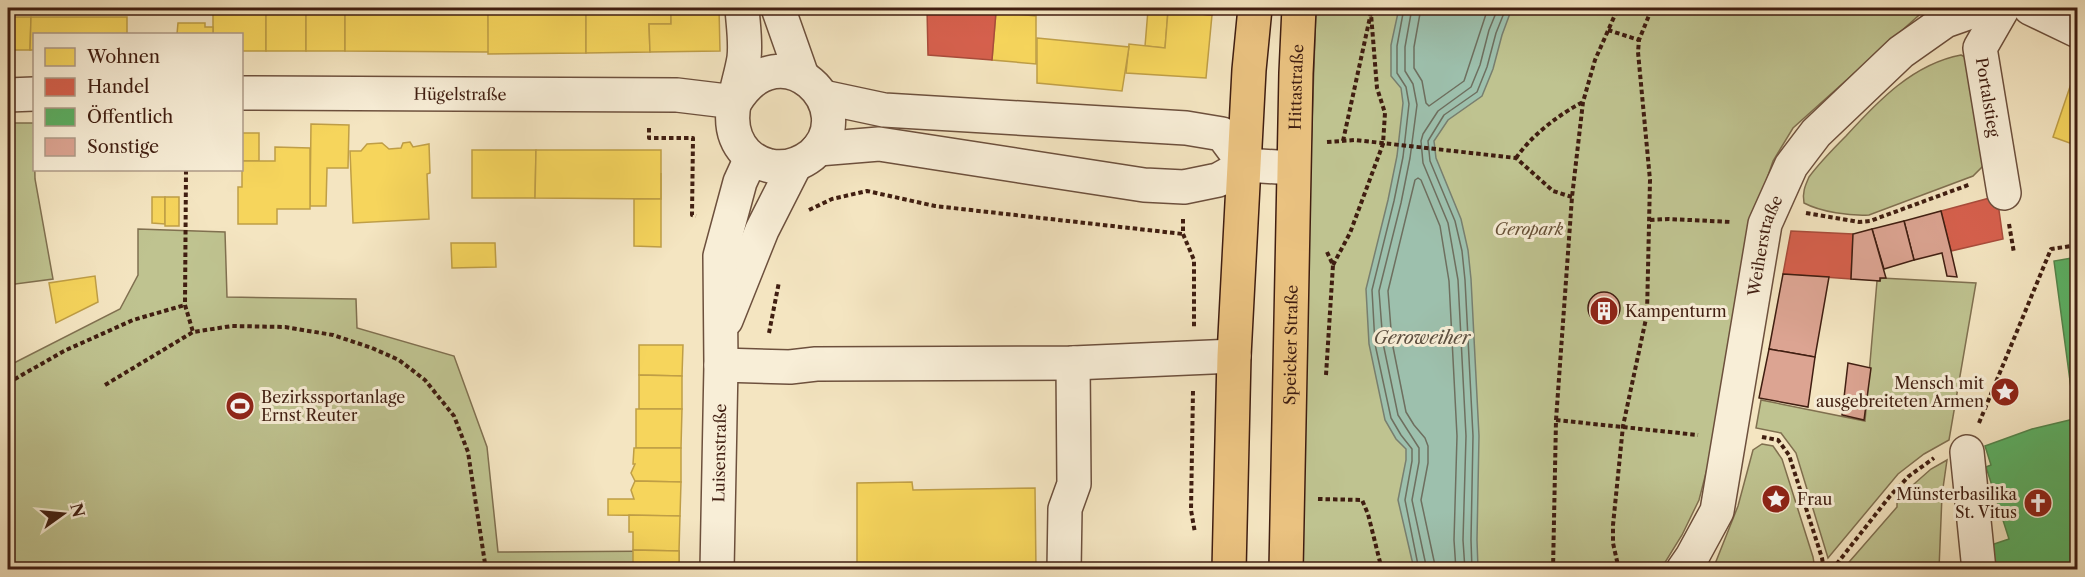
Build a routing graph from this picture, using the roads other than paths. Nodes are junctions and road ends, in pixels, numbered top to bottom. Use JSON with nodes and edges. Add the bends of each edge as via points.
{"nodes":[{"id":1,"x":742,"y":8,"type":"edge"},
{"id":2,"x":778,"y":8,"type":"edge"},
{"id":3,"x":1255,"y":8,"type":"edge"},
{"id":4,"x":1299,"y":8,"type":"edge"},
{"id":5,"x":1982,"y":8,"type":"edge"},
{"id":6,"x":2003,"y":8,"type":"edge"},
{"id":7,"x":2030,"y":8,"type":"edge"},
{"id":8,"x":2078,"y":31,"type":"edge"},
{"id":9,"x":812,"y":87,"type":"junction"},
{"id":10,"x":243,"y":93,"type":"edge"},
{"id":11,"x":8,"y":94,"type":"edge"},
{"id":12,"x":33,"y":94,"type":"edge"},
{"id":13,"x":735,"y":102,"type":"junction"},
{"id":14,"x":806,"y":157,"type":"junction"},
{"id":15,"x":751,"y":158,"type":"junction"},
{"id":16,"x":1245,"y":165,"type":"junction"},
{"id":17,"x":1293,"y":168,"type":"junction"},
{"id":18,"x":2002,"y":183,"type":"road end"},
{"id":19,"x":721,"y":350,"type":"junction"},
{"id":20,"x":1234,"y":356,"type":"junction"},
{"id":21,"x":1073,"y":363,"type":"junction"},
{"id":22,"x":1972,"y":442,"type":"road end"},
{"id":23,"x":717,"y":570,"type":"edge"},
{"id":24,"x":1064,"y":570,"type":"edge"},
{"id":25,"x":1229,"y":570,"type":"edge"},
{"id":26,"x":1286,"y":570,"type":"edge"},
{"id":27,"x":1683,"y":570,"type":"edge"},
{"id":28,"x":1979,"y":570,"type":"edge"}],
"edges":[{"from":1,"to":13,"type":"street","via":[[745,55]]},
{"from":2,"to":9,"type":"street"},
{"from":3,"to":16,"type":"main road"},
{"from":4,"to":17,"type":"main road","name":"Hittastraße"},
{"from":5,"to":27,"type":"street","name":"Weiherstraße","via":[[1945,21],[1900,52],[1816,134],[1791,166],[1765,224],[1717,511]]},
{"from":6,"to":18,"type":"street","name":"Portalstieg","via":[[1980,48]]},
{"from":7,"to":8,"type":"street"},
{"from":9,"to":13,"type":"street","via":[[787,71],[771,72],[743,88]]},
{"from":9,"to":14,"type":"street","via":[[828,110],[828,124],[824,138]]},
{"from":9,"to":16,"type":"street","via":[[884,110],[1186,128],[1222,134]]},
{"from":10,"to":13,"type":"street","name":"Hügelstraße","via":[[663,95]]},
{"from":11,"to":12,"type":"street"},
{"from":13,"to":15,"type":"street","via":[[733,133]]},
{"from":14,"to":15,"type":"street","via":[[780,168]]},
{"from":14,"to":16,"type":"street","via":[[879,144],[1144,185],[1184,187],[1218,180]]},
{"from":14,"to":19,"type":"street","name":"Luisenstraße","via":[[762,230]]},
{"from":15,"to":19,"type":"street","name":"Luisenstraße","via":[[740,182],[720,256]]},
{"from":16,"to":17,"type":"street"},
{"from":16,"to":20,"type":"main road"},
{"from":17,"to":26,"type":"main road","name":"Speicker Straße"},
{"from":19,"to":21,"type":"street","via":[[764,366]]},
{"from":19,"to":23,"type":"street","name":"Luisenstraße"},
{"from":20,"to":21,"type":"street"},
{"from":20,"to":25,"type":"main road"},
{"from":21,"to":24,"type":"street","via":[[1074,484],[1065,509]]},
{"from":22,"to":28,"type":"street"}]}
